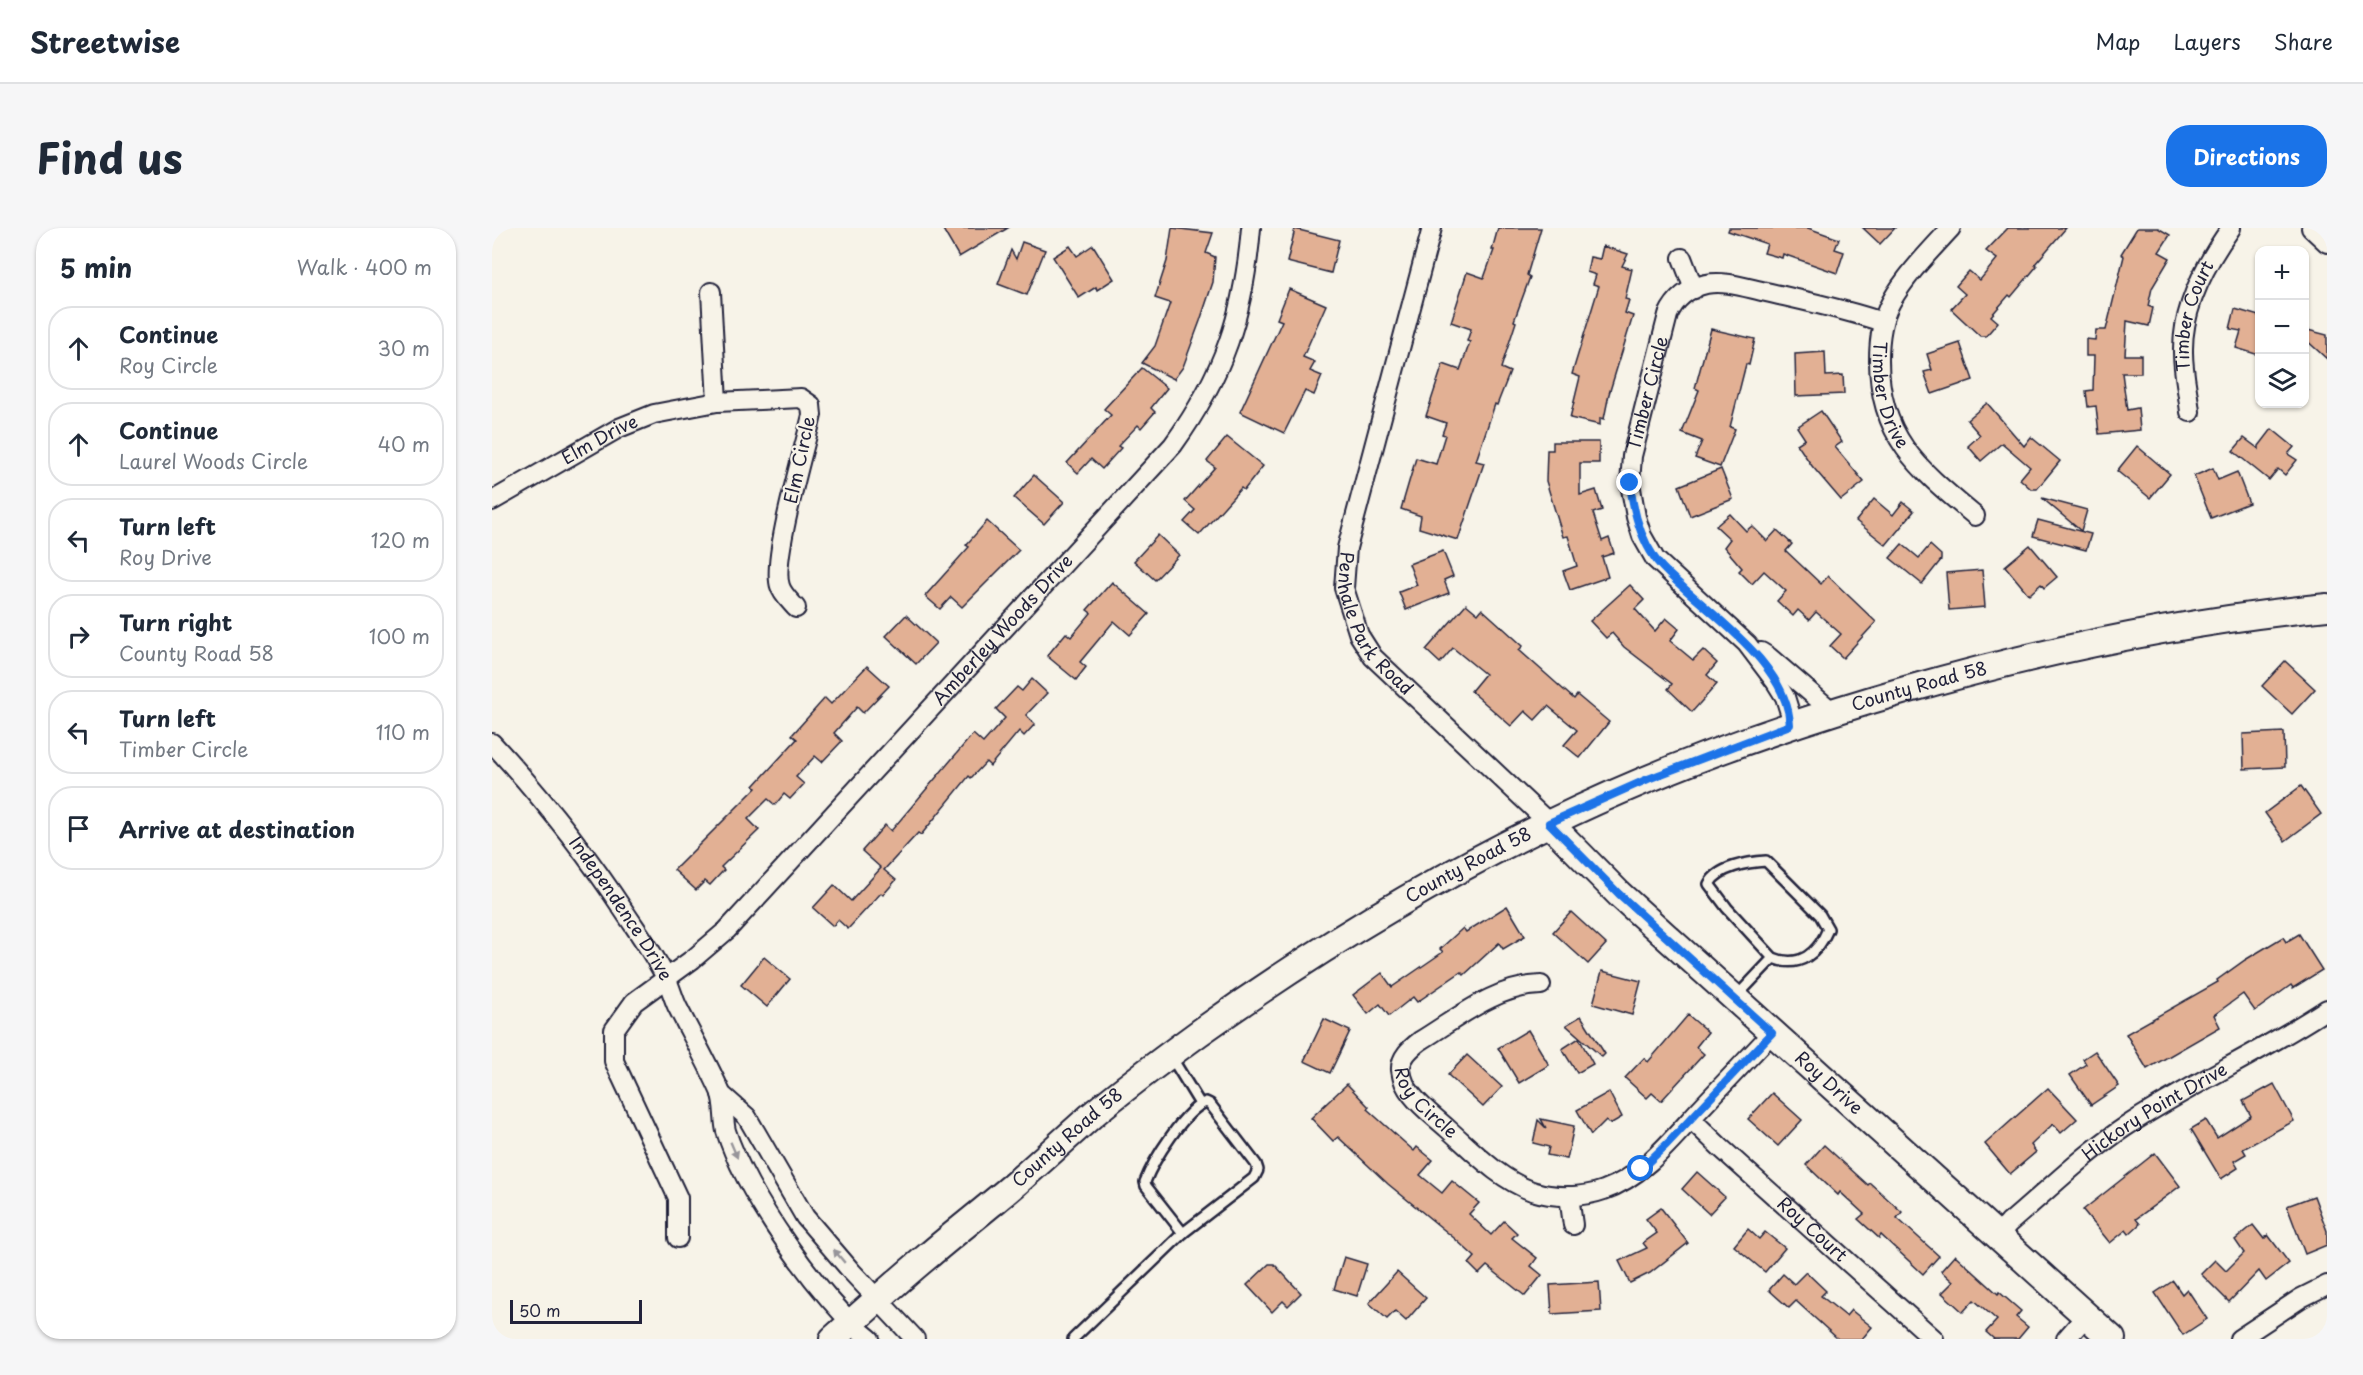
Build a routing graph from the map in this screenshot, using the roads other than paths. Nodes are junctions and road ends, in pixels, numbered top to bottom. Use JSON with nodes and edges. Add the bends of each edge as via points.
{"nodes":[{"id":1,"x":1251,"y":228,"type":"edge"},
{"id":2,"x":1432,"y":228,"type":"edge"},
{"id":3,"x":1951,"y":228,"type":"edge"},
{"id":4,"x":2231,"y":228,"type":"edge"},
{"id":5,"x":2311,"y":228,"type":"edge"},
{"id":6,"x":2327,"y":243,"type":"edge"},
{"id":7,"x":1682,"y":258,"type":"dead end"},
{"id":8,"x":1694,"y":289,"type":"junction"},
{"id":9,"x":711,"y":292,"type":"dead end"},
{"id":10,"x":1882,"y":322,"type":"junction"},
{"id":11,"x":717,"y":402,"type":"junction"},
{"id":12,"x":2190,"y":412,"type":"dead end"},
{"id":13,"x":492,"y":501,"type":"edge"},
{"id":14,"x":1975,"y":516,"type":"dead end"},
{"id":15,"x":2327,"y":607,"type":"edge"},
{"id":16,"x":796,"y":609,"type":"dead end"},
{"id":17,"x":1747,"y":645,"type":"junction"},
{"id":18,"x":1833,"y":712,"type":"junction"},
{"id":19,"x":1790,"y":725,"type":"junction"},
{"id":20,"x":492,"y":743,"type":"edge"},
{"id":21,"x":1549,"y":823,"type":"junction"},
{"id":22,"x":1773,"y":958,"type":"junction"},
{"id":23,"x":666,"y":979,"type":"junction"},
{"id":24,"x":1541,"y":985,"type":"dead end"},
{"id":25,"x":1734,"y":998,"type":"junction"},
{"id":26,"x":2327,"y":1009,"type":"edge"},
{"id":27,"x":1772,"y":1033,"type":"junction"},
{"id":28,"x":1170,"y":1055,"type":"junction"},
{"id":29,"x":721,"y":1094,"type":"junction"},
{"id":30,"x":1200,"y":1104,"type":"junction"},
{"id":31,"x":1691,"y":1119,"type":"junction"},
{"id":32,"x":1569,"y":1196,"type":"junction"},
{"id":33,"x":1573,"y":1225,"type":"dead end"},
{"id":34,"x":1183,"y":1233,"type":"junction"},
{"id":35,"x":1998,"y":1236,"type":"junction"},
{"id":36,"x":678,"y":1238,"type":"dead end"},
{"id":37,"x":2327,"y":1285,"type":"edge"},
{"id":38,"x":878,"y":1300,"type":"junction"},
{"id":39,"x":2086,"y":1316,"type":"junction"},
{"id":40,"x":851,"y":1334,"type":"edge"},
{"id":41,"x":915,"y":1339,"type":"edge"},
{"id":42,"x":1073,"y":1339,"type":"edge"},
{"id":43,"x":1934,"y":1339,"type":"edge"},
{"id":44,"x":2066,"y":1339,"type":"edge"},
{"id":45,"x":2112,"y":1339,"type":"edge"},
{"id":46,"x":2239,"y":1339,"type":"edge"}],
"edges":[{"from":1,"to":23,"type":"street","name":"Amberley Woods Drive","via":[[1244,293],[1225,352],[1191,420],[1173,445],[727,930]]},
{"from":2,"to":21,"type":"street","name":"Penhale Park Road","via":[[1347,548],[1344,588],[1359,635],[1373,657]]},
{"from":3,"to":10,"type":"street","name":"Timber Drive","via":[[1899,289]]},
{"from":4,"to":12,"type":"street","name":"Timber Court","via":[[2203,271],[2191,305],[2183,352]]},
{"from":5,"to":6,"type":"street"},
{"from":7,"to":8,"type":"street"},
{"from":8,"to":10,"type":"street","name":"Timber Circle","via":[[1706,284],[1731,284]]},
{"from":8,"to":17,"type":"street","name":"Timber Circle","via":[[1673,304],[1668,315],[1636,434],[1631,465],[1632,498],[1642,536],[1655,559]]},
{"from":9,"to":11,"type":"street"},
{"from":10,"to":14,"type":"street","name":"Timber Drive","via":[[1879,374],[1890,424],[1918,466]]},
{"from":11,"to":13,"type":"street","name":"Elm Drive","via":[[681,407],[633,421]]},
{"from":11,"to":16,"type":"street","name":"Elm Circle","via":[[801,398],[811,405],[778,571],[780,586]]},
{"from":15,"to":18,"type":"street","name":"County Road 58","via":[[2181,626],[2067,648]]},
{"from":17,"to":18,"type":"street","name":"Timber Circle","via":[[1770,657]]},
{"from":17,"to":19,"type":"street","name":"Timber Circle","via":[[1785,697]]},
{"from":18,"to":19,"type":"street","name":"County Road 58"},
{"from":19,"to":21,"type":"street","name":"County Road 58","via":[[1648,779]]},
{"from":20,"to":23,"type":"street","name":"Independence Drive","via":[[536,790],[578,844]]},
{"from":21,"to":25,"type":"street","name":"Roy Drive","via":[[1619,894]]},
{"from":21,"to":28,"type":"street","name":"County Road 58","via":[[1351,932]]},
{"from":22,"to":22,"type":"lane","via":[[1795,963],[1811,954],[1823,942],[1828,929],[1820,915],[1766,861],[1746,864],[1713,878],[1711,888]]},
{"from":22,"to":25,"type":"lane"},
{"from":23,"to":29,"type":"street","name":"Independence Drive"},
{"from":23,"to":36,"type":"street","name":"Amberley Woods Drive","via":[[634,1002],[614,1030],[614,1061],[678,1198]]},
{"from":24,"to":32,"type":"street","name":"Roy Circle","via":[[1502,992],[1420,1041],[1404,1058],[1401,1073],[1418,1102],[1494,1170],[1534,1192]]},
{"from":25,"to":27,"type":"street","name":"Roy Drive"},
{"from":26,"to":35,"type":"street","name":"Hickory Point Drive","via":[[2124,1128],[2091,1152]]},
{"from":27,"to":31,"type":"street","name":"Roy Circle"},
{"from":27,"to":35,"type":"street","name":"Roy Drive"},
{"from":28,"to":30,"type":"lane"},
{"from":28,"to":38,"type":"street","name":"County Road 58","via":[[1092,1115]]},
{"from":38,"to":29,"type":"street","name":"Independence Drive","one_way":true,"via":[[805,1217],[747,1118]]},
{"from":29,"to":40,"type":"street","name":"Independence Drive","one_way":true,"via":[[726,1130],[751,1184]]},
{"from":30,"to":34,"type":"lane","via":[[1183,1118],[1145,1182]]},
{"from":30,"to":34,"type":"lane","via":[[1210,1104],[1258,1170],[1254,1178]]},
{"from":31,"to":32,"type":"street","name":"Roy Circle","via":[[1641,1169],[1618,1185]]},
{"from":31,"to":43,"type":"street","name":"Roy Court"},
{"from":32,"to":33,"type":"street"},
{"from":34,"to":42,"type":"lane"},
{"from":35,"to":39,"type":"street","name":"Roy Drive"},
{"from":37,"to":46,"type":"street"},
{"from":38,"to":40,"type":"street","name":"County Road 58"},
{"from":38,"to":41,"type":"street","name":"Independence Drive"},
{"from":39,"to":44,"type":"street"},
{"from":39,"to":45,"type":"street","name":"Roy Drive"}]}
